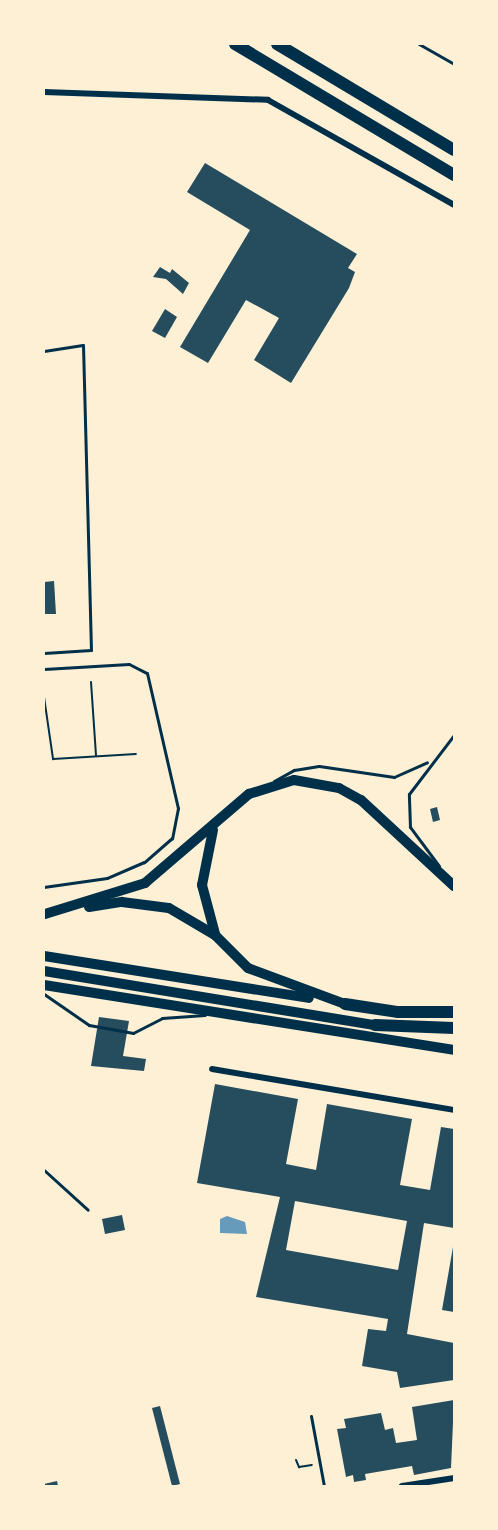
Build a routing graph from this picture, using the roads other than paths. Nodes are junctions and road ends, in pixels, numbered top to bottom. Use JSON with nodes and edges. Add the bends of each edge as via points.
{"nodes":[{"id":1,"x":235,"y":44,"type":"edge"},
{"id":2,"x":277,"y":44,"type":"edge"},
{"id":3,"x":419,"y":44,"type":"edge"},
{"id":4,"x":454,"y":64,"type":"edge"},
{"id":5,"x":44,"y":92,"type":"edge"},
{"id":6,"x":454,"y":150,"type":"edge"},
{"id":7,"x":454,"y":175,"type":"edge"},
{"id":8,"x":454,"y":205,"type":"edge"},
{"id":9,"x":44,"y":351,"type":"edge"},
{"id":10,"x":44,"y":653,"type":"edge"},
{"id":11,"x":44,"y":669,"type":"edge"},
{"id":12,"x":454,"y":735,"type":"edge"},
{"id":13,"x":431,"y":759,"type":"junction"},
{"id":14,"x":266,"y":786,"type":"junction"},
{"id":15,"x":213,"y":830,"type":"junction"},
{"id":16,"x":454,"y":885,"type":"edge"},
{"id":17,"x":44,"y":887,"type":"edge"},
{"id":18,"x":44,"y":914,"type":"edge"},
{"id":19,"x":215,"y":935,"type":"junction"},
{"id":20,"x":44,"y":956,"type":"edge"},
{"id":21,"x":44,"y":971,"type":"edge"},
{"id":22,"x":44,"y":985,"type":"edge"},
{"id":23,"x":44,"y":994,"type":"edge"},
{"id":24,"x":345,"y":1004,"type":"junction"},
{"id":25,"x":454,"y":1012,"type":"edge"},
{"id":26,"x":232,"y":1015,"type":"junction"},
{"id":27,"x":375,"y":1025,"type":"joint"},
{"id":28,"x":454,"y":1028,"type":"edge"},
{"id":29,"x":454,"y":1050,"type":"edge"},
{"id":30,"x":212,"y":1069,"type":"dead end"},
{"id":31,"x":454,"y":1110,"type":"edge"},
{"id":32,"x":44,"y":1170,"type":"edge"},
{"id":33,"x":88,"y":1210,"type":"dead end"},
{"id":34,"x":311,"y":1416,"type":"dead end"},
{"id":35,"x":454,"y":1478,"type":"edge"},
{"id":36,"x":324,"y":1486,"type":"edge"},
{"id":37,"x":402,"y":1486,"type":"edge"}],
"edges":[{"from":1,"to":7,"type":"highway"},
{"from":2,"to":6,"type":"highway"},
{"from":3,"to":4,"type":"lane"},
{"from":5,"to":8,"type":"street","via":[[268,100]]},
{"from":9,"to":10,"type":"lane","via":[[83,345],[91,650]]},
{"from":11,"to":17,"type":"lane","via":[[129,664],[147,673],[178,808],[172,838],[144,862],[107,878]]},
{"from":12,"to":13,"type":"lane"},
{"from":13,"to":14,"type":"lane","via":[[394,777],[338,767],[294,770]]},
{"from":13,"to":16,"type":"lane","via":[[409,794],[407,812],[420,843]]},
{"from":14,"to":15,"type":"highway","via":[[229,810]]},
{"from":14,"to":16,"type":"highway","via":[[294,780],[339,788],[361,800]]},
{"from":15,"to":18,"type":"highway","via":[[145,883]]},
{"from":15,"to":19,"type":"highway","via":[[202,885]]},
{"from":18,"to":19,"type":"highway","via":[[146,902],[169,908]]},
{"from":19,"to":24,"type":"highway","via":[[248,968]]},
{"from":20,"to":24,"type":"highway"},
{"from":21,"to":27,"type":"highway"},
{"from":22,"to":26,"type":"highway"},
{"from":23,"to":26,"type":"lane","via":[[89,1024],[133,1033],[170,1016]]},
{"from":24,"to":25,"type":"highway","via":[[398,1012]]},
{"from":26,"to":29,"type":"highway"},
{"from":27,"to":28,"type":"highway"},
{"from":30,"to":31,"type":"street"},
{"from":32,"to":33,"type":"lane"},
{"from":34,"to":36,"type":"lane"},
{"from":35,"to":37,"type":"street"}]}
